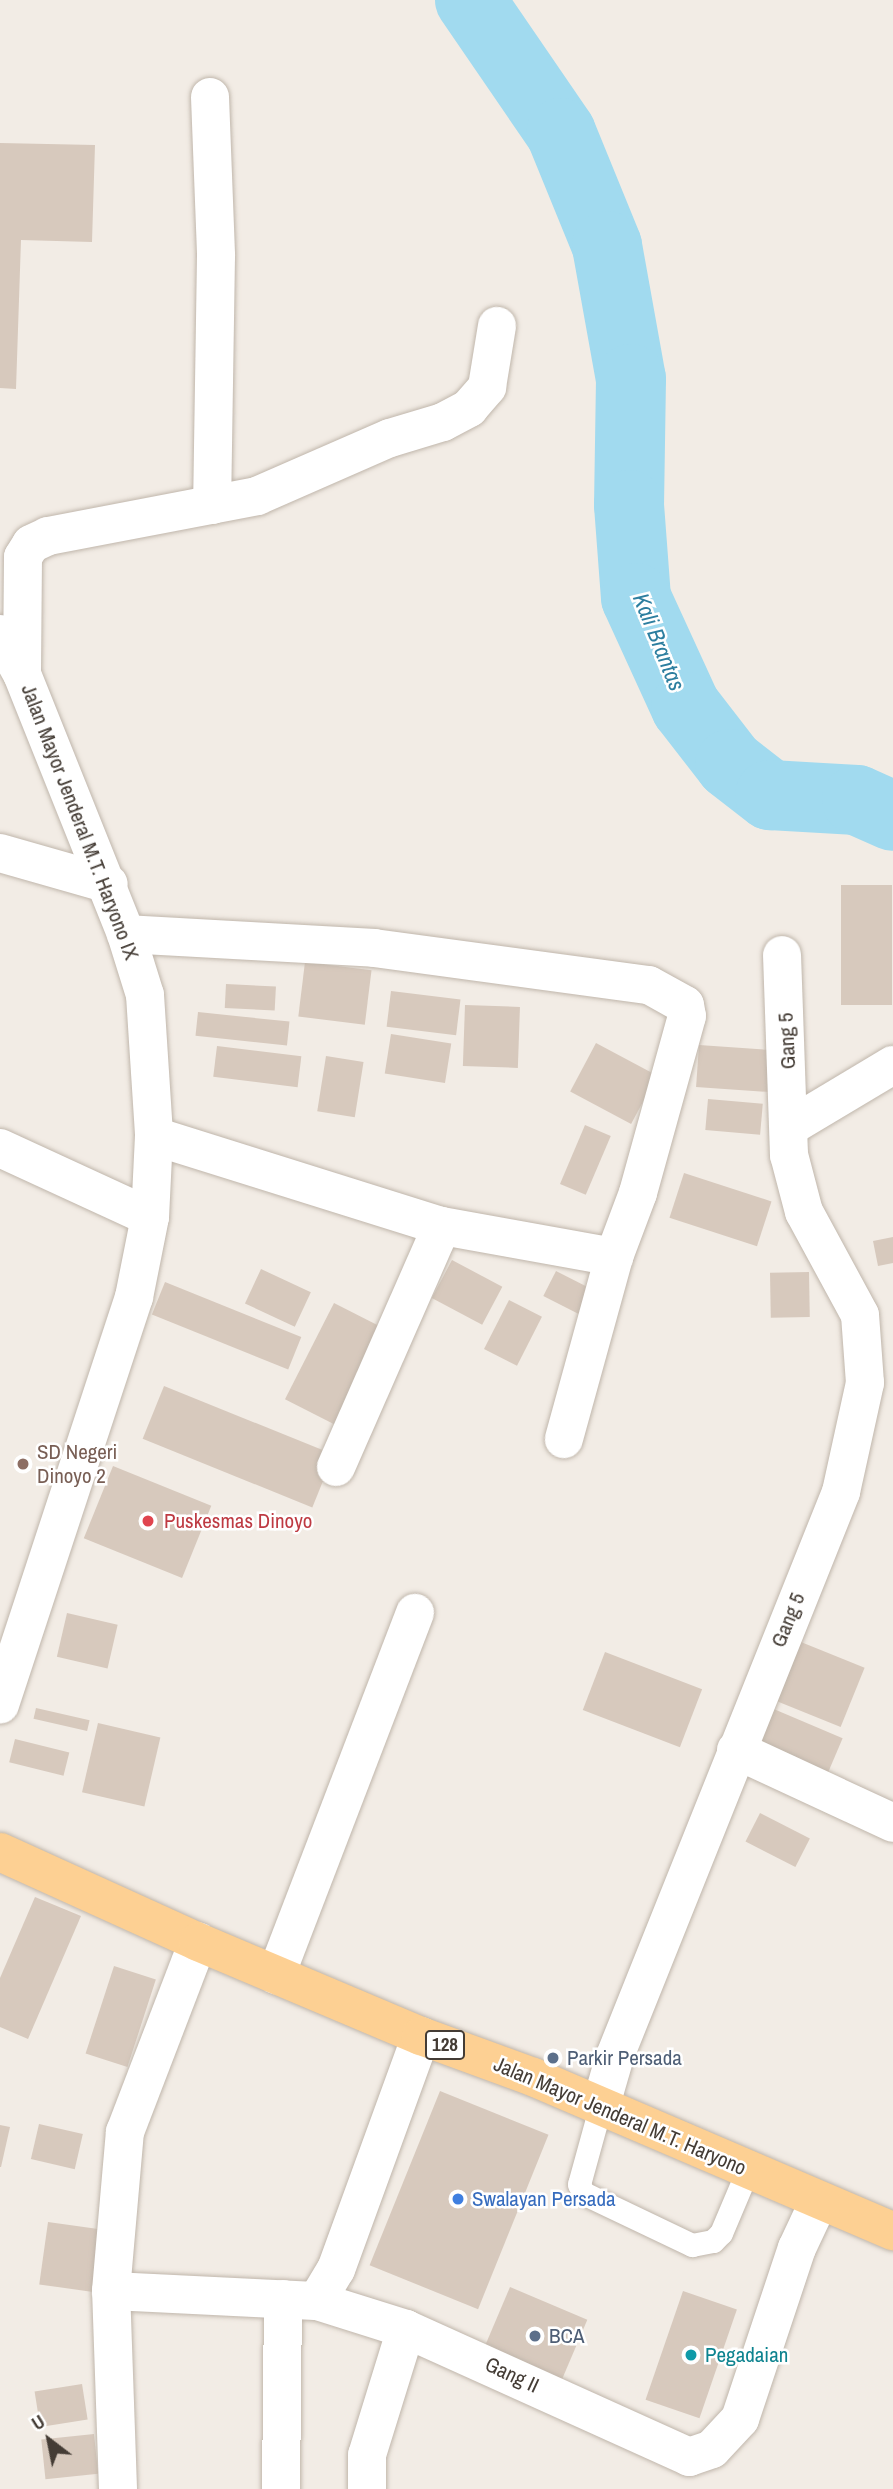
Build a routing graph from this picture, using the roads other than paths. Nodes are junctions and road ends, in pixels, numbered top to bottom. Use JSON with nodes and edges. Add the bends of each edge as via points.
{"nodes":[{"id":1,"x":210,"y":97,"type":"dead end"},
{"id":2,"x":497,"y":326,"type":"dead end"},
{"id":3,"x":212,"y":505,"type":"junction"},
{"id":4,"x":0,"y":634,"type":"edge"},
{"id":5,"x":22,"y":674,"type":"junction"},
{"id":6,"x":0,"y":853,"type":"edge"},
{"id":7,"x":109,"y":884,"type":"junction"},
{"id":8,"x":126,"y":934,"type":"junction"},
{"id":9,"x":782,"y":955,"type":"dead end"},
{"id":10,"x":893,"y":1065,"type":"edge"},
{"id":11,"x":791,"y":1126,"type":"junction"},
{"id":12,"x":154,"y":1136,"type":"junction"},
{"id":13,"x":0,"y":1148,"type":"edge"},
{"id":14,"x":150,"y":1217,"type":"junction"},
{"id":15,"x":442,"y":1226,"type":"junction"},
{"id":16,"x":614,"y":1257,"type":"junction"},
{"id":17,"x":879,"y":1350,"type":"edge"},
{"id":18,"x":564,"y":1439,"type":"dead end"},
{"id":19,"x":336,"y":1467,"type":"dead end"},
{"id":20,"x":415,"y":1613,"type":"dead end"},
{"id":21,"x":13,"y":1617,"type":"edge"},
{"id":22,"x":0,"y":1705,"type":"edge"},
{"id":23,"x":736,"y":1750,"type":"junction"},
{"id":24,"x":893,"y":1823,"type":"edge"},
{"id":25,"x":0,"y":1852,"type":"edge"},
{"id":26,"x":198,"y":1942,"type":"junction"},
{"id":27,"x":276,"y":1975,"type":"junction"},
{"id":28,"x":421,"y":2036,"type":"junction"},
{"id":29,"x":600,"y":2108,"type":"junction"},
{"id":30,"x":748,"y":2169,"type":"junction"},
{"id":31,"x":819,"y":2201,"type":"junction"},
{"id":32,"x":893,"y":2231,"type":"edge"},
{"id":33,"x":111,"y":2291,"type":"junction"},
{"id":34,"x":300,"y":2300,"type":"junction"},
{"id":35,"x":407,"y":2329,"type":"junction"},
{"id":36,"x":687,"y":2473,"type":"edge"},
{"id":37,"x":117,"y":2489,"type":"edge"},
{"id":38,"x":281,"y":2489,"type":"edge"},
{"id":39,"x":368,"y":2489,"type":"edge"}],
"edges":[{"from":1,"to":3,"type":"street","via":[[216,256]]},
{"from":2,"to":3,"type":"street","via":[[487,387],[469,408],[257,496]]},
{"from":3,"to":5,"type":"street","via":[[48,536],[31,544],[23,557]]},
{"from":4,"to":5,"type":"street","name":"Jalan Mayor Jenderal M.T. Haryono IX"},
{"from":5,"to":7,"type":"street","name":"Jalan Mayor Jenderal M.T. Haryono IX"},
{"from":6,"to":7,"type":"street"},
{"from":7,"to":8,"type":"street","name":"Jalan Mayor Jenderal M.T. Haryono IX"},
{"from":8,"to":12,"type":"street","name":"Jalan Mayor Jenderal M.T. Haryono IX","via":[[145,995]]},
{"from":8,"to":16,"type":"street","via":[[374,948],[649,985],[673,995],[685,1005],[687,1016],[638,1193]]},
{"from":9,"to":11,"type":"street","name":"Gang 5"},
{"from":10,"to":11,"type":"street"},
{"from":11,"to":17,"type":"street","name":"Gang 5","via":[[789,1155],[804,1212]]},
{"from":12,"to":14,"type":"street","name":"Jalan Mayor Jenderal M.T. Haryono IX"},
{"from":12,"to":15,"type":"street"},
{"from":13,"to":14,"type":"street"},
{"from":14,"to":21,"type":"street","name":"Jalan Mayor Jenderal M.T. Haryono IX","via":[[134,1297]]},
{"from":15,"to":16,"type":"street"},
{"from":15,"to":19,"type":"street"},
{"from":16,"to":18,"type":"street"},
{"from":17,"to":23,"type":"street","name":"Gang 5","via":[[841,1492]]},
{"from":20,"to":27,"type":"street"},
{"from":21,"to":22,"type":"street","name":"Jalan Mayor Jenderal M.T. Haryono IX"},
{"from":23,"to":24,"type":"street"},
{"from":23,"to":29,"type":"street","name":"Gang 5","via":[[615,2056]]},
{"from":25,"to":26,"type":"main road","name":"Jalan Mayor Jenderal M.T. Haryono","number":"128"},
{"from":26,"to":27,"type":"main road","name":"Jalan Mayor Jenderal M.T. Haryono","number":"128"},
{"from":26,"to":33,"type":"street","via":[[125,2132]]},
{"from":27,"to":28,"type":"main road","name":"Jalan Mayor Jenderal M.T. Haryono","number":"128"},
{"from":28,"to":29,"type":"main road","name":"Jalan Mayor Jenderal M.T. Haryono","number":"128","via":[[533,2077]]},
{"from":28,"to":34,"type":"street","via":[[336,2269]]},
{"from":29,"to":30,"type":"main road","name":"Jalan Mayor Jenderal M.T. Haryono","number":"128"},
{"from":29,"to":30,"type":"lane","via":[[579,2184],[583,2193],[692,2245],[713,2241],[721,2233]]},
{"from":30,"to":31,"type":"main road","name":"Jalan Mayor Jenderal M.T. Haryono","number":"128"},
{"from":31,"to":32,"type":"main road","name":"Jalan Mayor Jenderal M.T. Haryono","number":"128"},
{"from":31,"to":36,"type":"street","name":"Gang II","via":[[797,2248],[740,2418]]},
{"from":33,"to":34,"type":"street","name":"Gang II"},
{"from":33,"to":37,"type":"street"},
{"from":34,"to":35,"type":"street","name":"Gang II"},
{"from":34,"to":38,"type":"street"},
{"from":35,"to":36,"type":"street","name":"Gang II"},
{"from":35,"to":39,"type":"street","via":[[367,2455]]}]}
